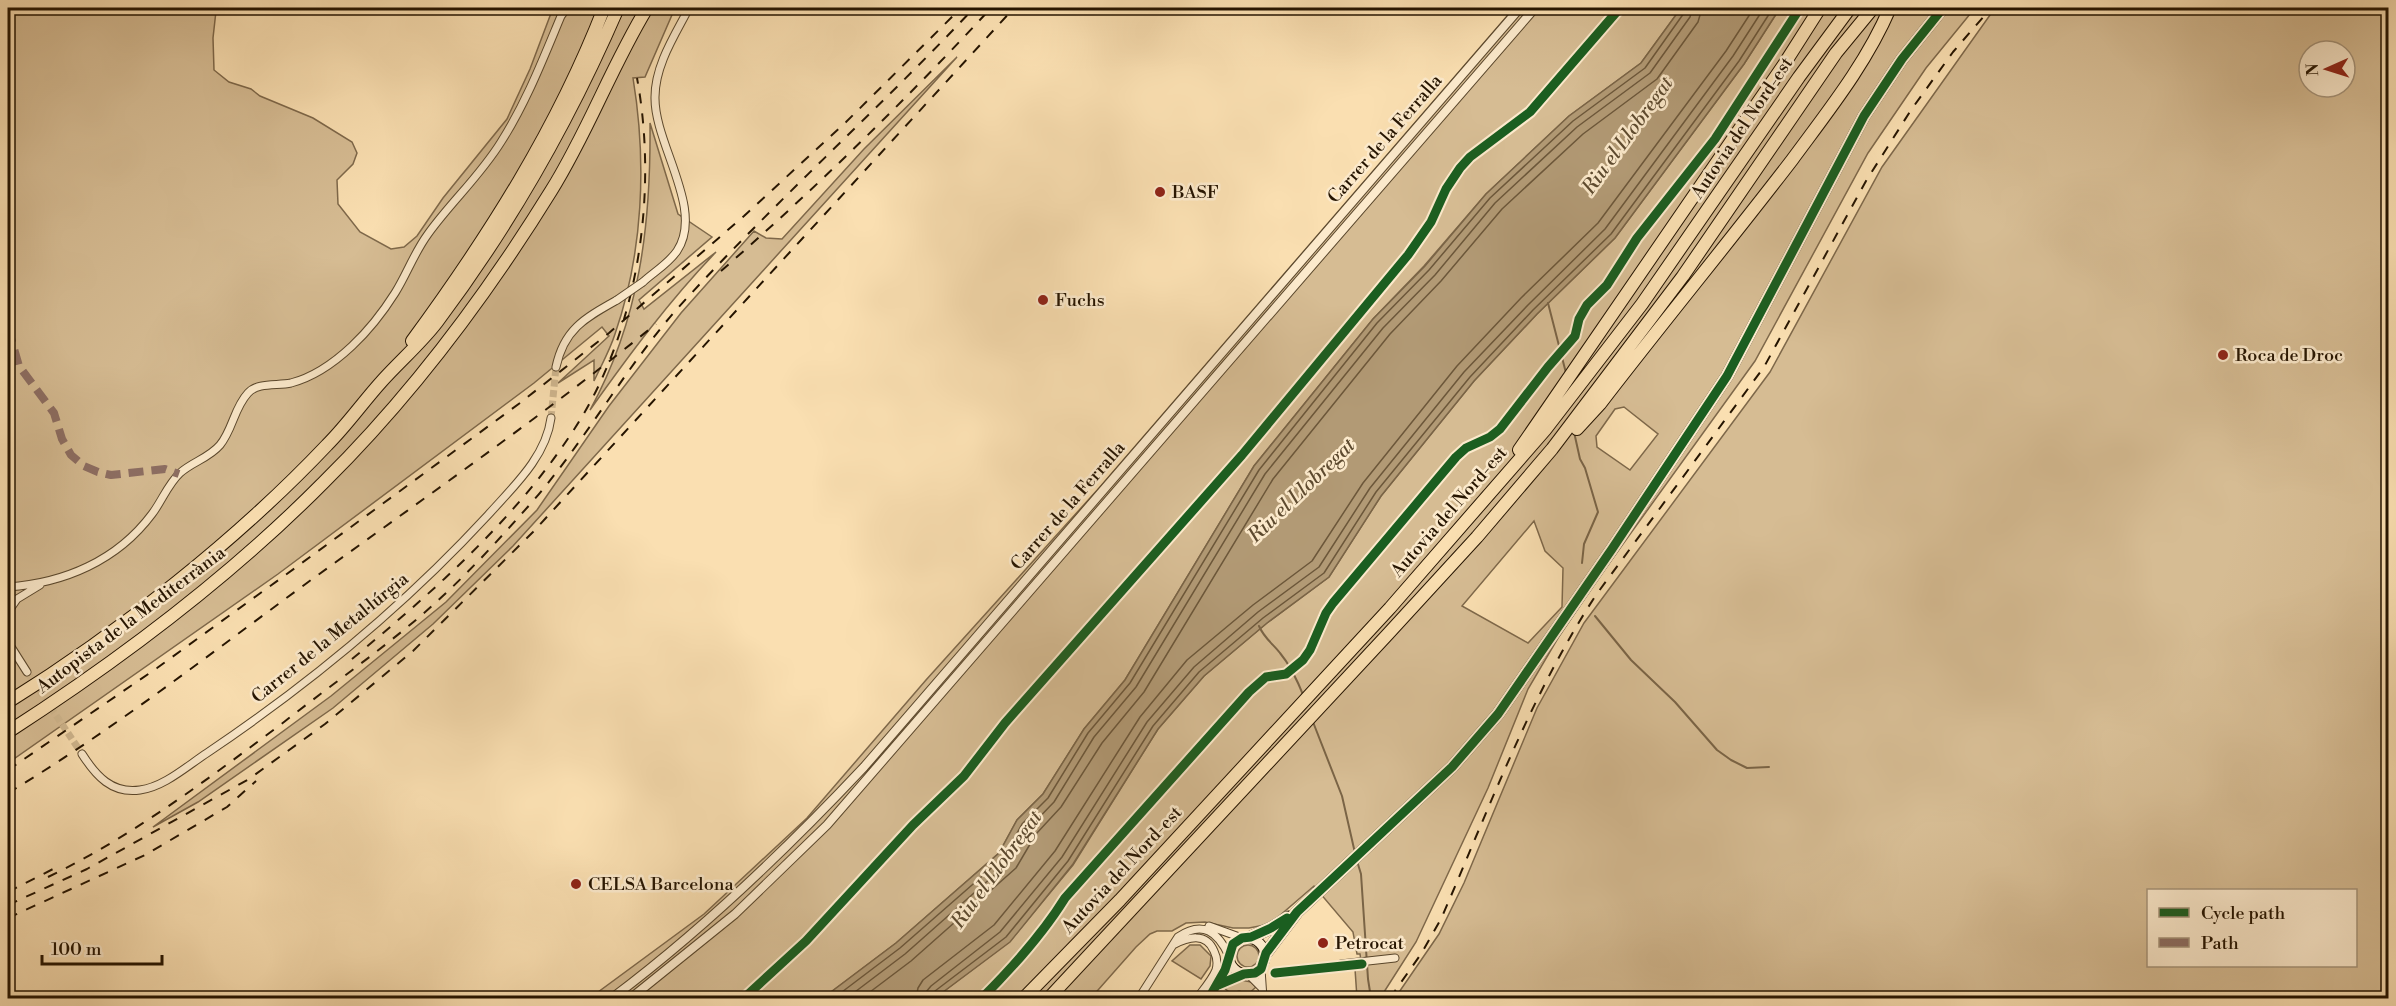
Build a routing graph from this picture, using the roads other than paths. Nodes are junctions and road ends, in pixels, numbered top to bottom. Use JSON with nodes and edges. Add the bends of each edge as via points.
{"nodes":[{"id":1,"x":567,"y":8,"type":"edge"},
{"id":2,"x":604,"y":8,"type":"edge"},
{"id":3,"x":618,"y":8,"type":"edge"},
{"id":4,"x":640,"y":8,"type":"edge"},
{"id":5,"x":646,"y":8,"type":"edge"},
{"id":6,"x":689,"y":8,"type":"edge"},
{"id":7,"x":1520,"y":8,"type":"edge"},
{"id":8,"x":1535,"y":8,"type":"edge"},
{"id":9,"x":1820,"y":8,"type":"edge"},
{"id":10,"x":1850,"y":8,"type":"edge"},
{"id":11,"x":1873,"y":8,"type":"edge"},
{"id":12,"x":1890,"y":8,"type":"edge"},
{"id":13,"x":1943,"y":8,"type":"edge"},
{"id":14,"x":626,"y":42,"type":"junction"},
{"id":15,"x":556,"y":367,"type":"tunnel mouth"},
{"id":16,"x":382,"y":381,"type":"junction"},
{"id":17,"x":1587,"y":413,"type":"junction"},
{"id":18,"x":551,"y":418,"type":"tunnel mouth"},
{"id":19,"x":1487,"y":497,"type":"junction"},
{"id":20,"x":42,"y":584,"type":"junction"},
{"id":21,"x":8,"y":587,"type":"edge"},
{"id":22,"x":8,"y":612,"type":"edge"},
{"id":23,"x":8,"y":642,"type":"edge"},
{"id":24,"x":27,"y":672,"type":"tunnel mouth"},
{"id":25,"x":8,"y":702,"type":"edge"},
{"id":26,"x":8,"y":732,"type":"edge"},
{"id":27,"x":82,"y":754,"type":"tunnel mouth"},
{"id":28,"x":1297,"y":912,"type":"junction"},
{"id":29,"x":1246,"y":937,"type":"junction"},
{"id":30,"x":1174,"y":944,"type":"junction"},
{"id":31,"x":1266,"y":953,"type":"junction"},
{"id":32,"x":1229,"y":958,"type":"junction"},
{"id":33,"x":1395,"y":958,"type":"dead end"},
{"id":34,"x":1341,"y":964,"type":"dead end"},
{"id":35,"x":1261,"y":969,"type":"junction"},
{"id":36,"x":1246,"y":974,"type":"junction"},
{"id":37,"x":1218,"y":985,"type":"junction"},
{"id":38,"x":1262,"y":992,"type":"edge"},
{"id":39,"x":612,"y":999,"type":"edge"},
{"id":40,"x":631,"y":999,"type":"edge"},
{"id":41,"x":1024,"y":999,"type":"edge"},
{"id":42,"x":1049,"y":999,"type":"edge"},
{"id":43,"x":1139,"y":999,"type":"edge"},
{"id":44,"x":1197,"y":999,"type":"edge"},
{"id":45,"x":1209,"y":999,"type":"edge"},
{"id":46,"x":1229,"y":999,"type":"edge"},
{"id":47,"x":1247,"y":999,"type":"edge"},
{"id":48,"x":1256,"y":999,"type":"edge"}],
"edges":[{"from":1,"to":20,"type":"street","via":[[502,142],[429,233],[376,320],[333,363],[290,383],[250,391],[239,404],[222,443],[179,474],[130,540],[98,563]]},
{"from":2,"to":16,"type":"highway","via":[[535,157],[460,274]]},
{"from":3,"to":16,"type":"highway","via":[[566,118],[506,221],[436,322]]},
{"from":4,"to":14,"type":"highway"},
{"from":5,"to":14,"type":"highway","name":"Autopista de la Mediterrània"},
{"from":6,"to":15,"type":"street","bridge":true,"via":[[665,55],[654,93],[658,124],[685,208],[685,234],[675,253],[643,282],[572,330]]},
{"from":7,"to":39,"type":"street","name":"Carrer de la Ferralla","via":[[864,767],[798,838],[726,905]]},
{"from":8,"to":40,"type":"street","name":"Carrer de la Ferralla","via":[[827,825],[735,914]]},
{"from":9,"to":19,"type":"highway"},
{"from":10,"to":19,"type":"highway","name":"Autovia del Nord-est","via":[[1642,304],[1561,410]]},
{"from":11,"to":17,"type":"highway","name":"Autovia del Nord-est","via":[[1836,53]]},
{"from":12,"to":17,"type":"highway","via":[[1850,82],[1774,183]]},
{"from":13,"to":28,"type":"main road","via":[[1876,96],[1727,376],[1480,737]]},
{"from":14,"to":26,"type":"highway","name":"Autopista de la Mediterrània","via":[[591,116],[505,264],[393,409],[324,482],[210,586],[104,667]]},
{"from":16,"to":25,"type":"highway","name":"Autopista de la Mediterrània","via":[[327,445],[240,527],[162,592]]},
{"from":17,"to":42,"type":"highway","name":"Autovia del Nord-est"},
{"from":18,"to":27,"type":"street","name":"Carrer de la Metal·lúrgia","via":[[547,437],[529,466],[462,543],[346,648],[229,738],[159,784],[142,790],[122,789],[104,782]]},
{"from":19,"to":41,"type":"highway","name":"Autovia del Nord-est","via":[[1390,609]]},
{"from":20,"to":21,"type":"street"},
{"from":20,"to":22,"type":"street","via":[[17,599]]},
{"from":23,"to":24,"type":"street"},
{"from":28,"to":29,"type":"main road"},
{"from":28,"to":31,"type":"main road"},
{"from":29,"to":30,"type":"street","via":[[1195,924],[1176,933],[1171,939]]},
{"from":29,"to":31,"type":"main road","via":[[1262,944]]},
{"from":29,"to":32,"type":"main road","via":[[1233,944]]},
{"from":30,"to":32,"type":"street","via":[[1189,930],[1204,929],[1219,938]]},
{"from":30,"to":43,"type":"street"},
{"from":30,"to":44,"type":"street","via":[[1199,937],[1210,944],[1216,957],[1215,971]]},
{"from":31,"to":35,"type":"main road"},
{"from":32,"to":36,"type":"main road","via":[[1234,969]]},
{"from":32,"to":37,"type":"main road"},
{"from":33,"to":34,"type":"street"},
{"from":35,"to":36,"type":"main road"},
{"from":35,"to":38,"type":"street"},
{"from":36,"to":37,"type":"main road"},
{"from":36,"to":38,"type":"street"},
{"from":37,"to":45,"type":"main road"},
{"from":38,"to":48,"type":"street"},
{"from":46,"to":47,"type":"street","via":[[1239,995]]}]}
